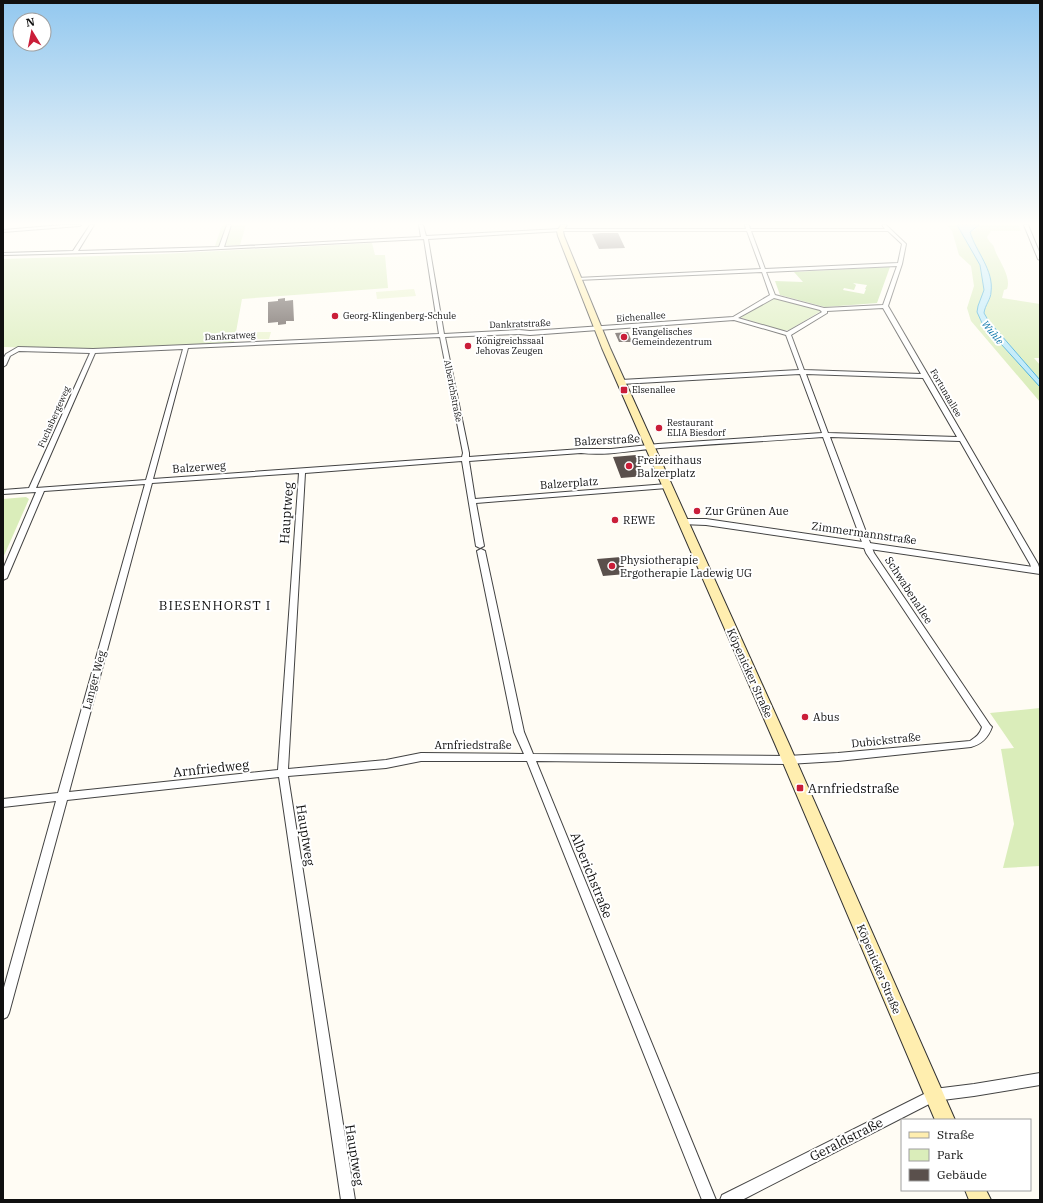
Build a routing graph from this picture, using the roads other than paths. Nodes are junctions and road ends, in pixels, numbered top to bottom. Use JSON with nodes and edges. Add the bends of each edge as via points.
{"nodes":[{"id":1,"x":433,"y":281,"type":"edge"},
{"id":2,"x":578,"y":281,"type":"edge"},
{"id":3,"x":768,"y":281,"type":"edge"},
{"id":4,"x":894,"y":281,"type":"edge"},
{"id":5,"x":774,"y":296,"type":"junction"},
{"id":6,"x":885,"y":306,"type":"junction"},
{"id":7,"x":824,"y":310,"type":"junction"},
{"id":8,"x":734,"y":318,"type":"junction"},
{"id":9,"x":597,"y":329,"type":"junction"},
{"id":10,"x":788,"y":334,"type":"junction"},
{"id":11,"x":442,"y":336,"type":"junction"},
{"id":12,"x":186,"y":347,"type":"junction"},
{"id":13,"x":93,"y":351,"type":"junction"},
{"id":14,"x":3,"y":365,"type":"edge"},
{"id":15,"x":802,"y":372,"type":"junction"},
{"id":16,"x":926,"y":376,"type":"junction"},
{"id":17,"x":621,"y":382,"type":"junction"},
{"id":18,"x":826,"y":436,"type":"junction"},
{"id":19,"x":962,"y":439,"type":"junction"},
{"id":20,"x":650,"y":447,"type":"junction"},
{"id":21,"x":465,"y":459,"type":"junction"},
{"id":22,"x":396,"y":464,"type":"joint"},
{"id":23,"x":302,"y":471,"type":"junction"},
{"id":24,"x":149,"y":482,"type":"junction"},
{"id":25,"x":667,"y":486,"type":"junction"},
{"id":26,"x":41,"y":489,"type":"junction"},
{"id":27,"x":32,"y":490,"type":"junction"},
{"id":28,"x":3,"y":492,"type":"edge"},
{"id":29,"x":472,"y":501,"type":"junction"},
{"id":30,"x":684,"y":522,"type":"junction"},
{"id":31,"x":867,"y":546,"type":"junction"},
{"id":32,"x":1038,"y":571,"type":"edge"},
{"id":33,"x":3,"y":578,"type":"edge"},
{"id":34,"x":984,"y":736,"type":"joint"},
{"id":35,"x":421,"y":757,"type":"joint"},
{"id":36,"x":530,"y":758,"type":"junction"},
{"id":37,"x":795,"y":759,"type":"junction"},
{"id":38,"x":283,"y":773,"type":"junction"},
{"id":39,"x":62,"y":797,"type":"junction"},
{"id":40,"x":3,"y":803,"type":"edge"},
{"id":41,"x":3,"y":1013,"type":"edge"},
{"id":42,"x":1040,"y":1079,"type":"edge"},
{"id":43,"x":934,"y":1095,"type":"junction"},
{"id":44,"x":945,"y":1119,"type":"edge"},
{"id":45,"x":976,"y":1191,"type":"edge"},
{"id":46,"x":348,"y":1200,"type":"edge"},
{"id":47,"x":709,"y":1200,"type":"edge"},
{"id":48,"x":727,"y":1200,"type":"edge"},
{"id":49,"x":980,"y":1200,"type":"edge"}],
"edges":[{"from":1,"to":11,"type":"street","name":"Alberichstraße"},
{"from":2,"to":9,"type":"main road","name":"Köpenicker Straße"},
{"from":3,"to":5,"type":"street"},
{"from":4,"to":6,"type":"street"},
{"from":5,"to":7,"type":"street"},
{"from":5,"to":8,"type":"street"},
{"from":6,"to":7,"type":"street"},
{"from":6,"to":16,"type":"street","name":"Fortunaallee"},
{"from":7,"to":10,"type":"street","via":[[825,312]]},
{"from":8,"to":9,"type":"street","name":"Eichenallee"},
{"from":8,"to":10,"type":"street"},
{"from":9,"to":11,"type":"street","name":"Dankratstraße"},
{"from":9,"to":17,"type":"main road","name":"Köpenicker Straße"},
{"from":10,"to":15,"type":"street","name":"Schwabenallee"},
{"from":11,"to":12,"type":"street","name":"Dankratweg"},
{"from":11,"to":21,"type":"street","name":"Alberichstraße"},
{"from":12,"to":13,"type":"street","name":"Dankratweg"},
{"from":12,"to":24,"type":"street","name":"Langer Weg"},
{"from":13,"to":14,"type":"street","name":"Dankratweg","via":[[18,348],[8,355]]},
{"from":13,"to":27,"type":"street","name":"Fuchsbergeweg"},
{"from":15,"to":16,"type":"street"},
{"from":15,"to":17,"type":"street"},
{"from":15,"to":18,"type":"street","name":"Schwabenallee"},
{"from":16,"to":19,"type":"street","name":"Fortunaallee"},
{"from":17,"to":20,"type":"main road","name":"Köpenicker Straße"},
{"from":18,"to":19,"type":"street","name":"Balzerstraße"},
{"from":18,"to":20,"type":"street","name":"Balzerstraße"},
{"from":18,"to":31,"type":"street","name":"Schwabenallee"},
{"from":19,"to":32,"type":"street","name":"Fortunaallee"},
{"from":20,"to":21,"type":"street","name":"Balzerstraße"},
{"from":20,"to":25,"type":"main road","name":"Köpenicker Straße"},
{"from":21,"to":22,"type":"street","name":"Balzerstraße"},
{"from":21,"to":29,"type":"street","name":"Alberichstraße"},
{"from":22,"to":23,"type":"street","name":"Balzerweg"},
{"from":23,"to":24,"type":"street","name":"Balzerweg"},
{"from":23,"to":38,"type":"street","name":"Hauptweg"},
{"from":24,"to":26,"type":"street","name":"Balzerweg"},
{"from":24,"to":39,"type":"street","name":"Langer Weg"},
{"from":25,"to":29,"type":"street","name":"Balzerplatz"},
{"from":25,"to":30,"type":"main road","name":"Köpenicker Straße"},
{"from":26,"to":27,"type":"street","name":"Balzerweg"},
{"from":26,"to":33,"type":"street"},
{"from":27,"to":28,"type":"street","name":"Balzerweg"},
{"from":29,"to":36,"type":"street","name":"Alberichstraße","via":[[516,723]]},
{"from":30,"to":31,"type":"street","name":"Zimmermannstraße","via":[[706,522]]},
{"from":30,"to":37,"type":"main road","name":"Köpenicker Straße"},
{"from":31,"to":32,"type":"street","name":"Zimmermannstraße"},
{"from":31,"to":34,"type":"street","name":"Schwabenallee","via":[[924,636],[987,727]]},
{"from":34,"to":37,"type":"street","name":"Dubickstraße","via":[[971,744]]},
{"from":35,"to":36,"type":"street","name":"Arnfriedstraße"},
{"from":35,"to":38,"type":"street","name":"Arnfriedweg","via":[[386,764]]},
{"from":36,"to":37,"type":"street","name":"Arnfriedstraße"},
{"from":36,"to":47,"type":"street","name":"Alberichstraße"},
{"from":37,"to":43,"type":"main road","name":"Köpenicker Straße"},
{"from":38,"to":39,"type":"street","name":"Arnfriedweg"},
{"from":38,"to":46,"type":"street","name":"Hauptweg"},
{"from":39,"to":40,"type":"street","name":"Arnfriedweg"},
{"from":39,"to":41,"type":"street","name":"Langer Weg"},
{"from":42,"to":43,"type":"street","name":"Geraldstraße"},
{"from":43,"to":44,"type":"main road","name":"Köpenicker Straße"},
{"from":43,"to":48,"type":"street","name":"Geraldstraße"},
{"from":45,"to":49,"type":"main road"}]}
